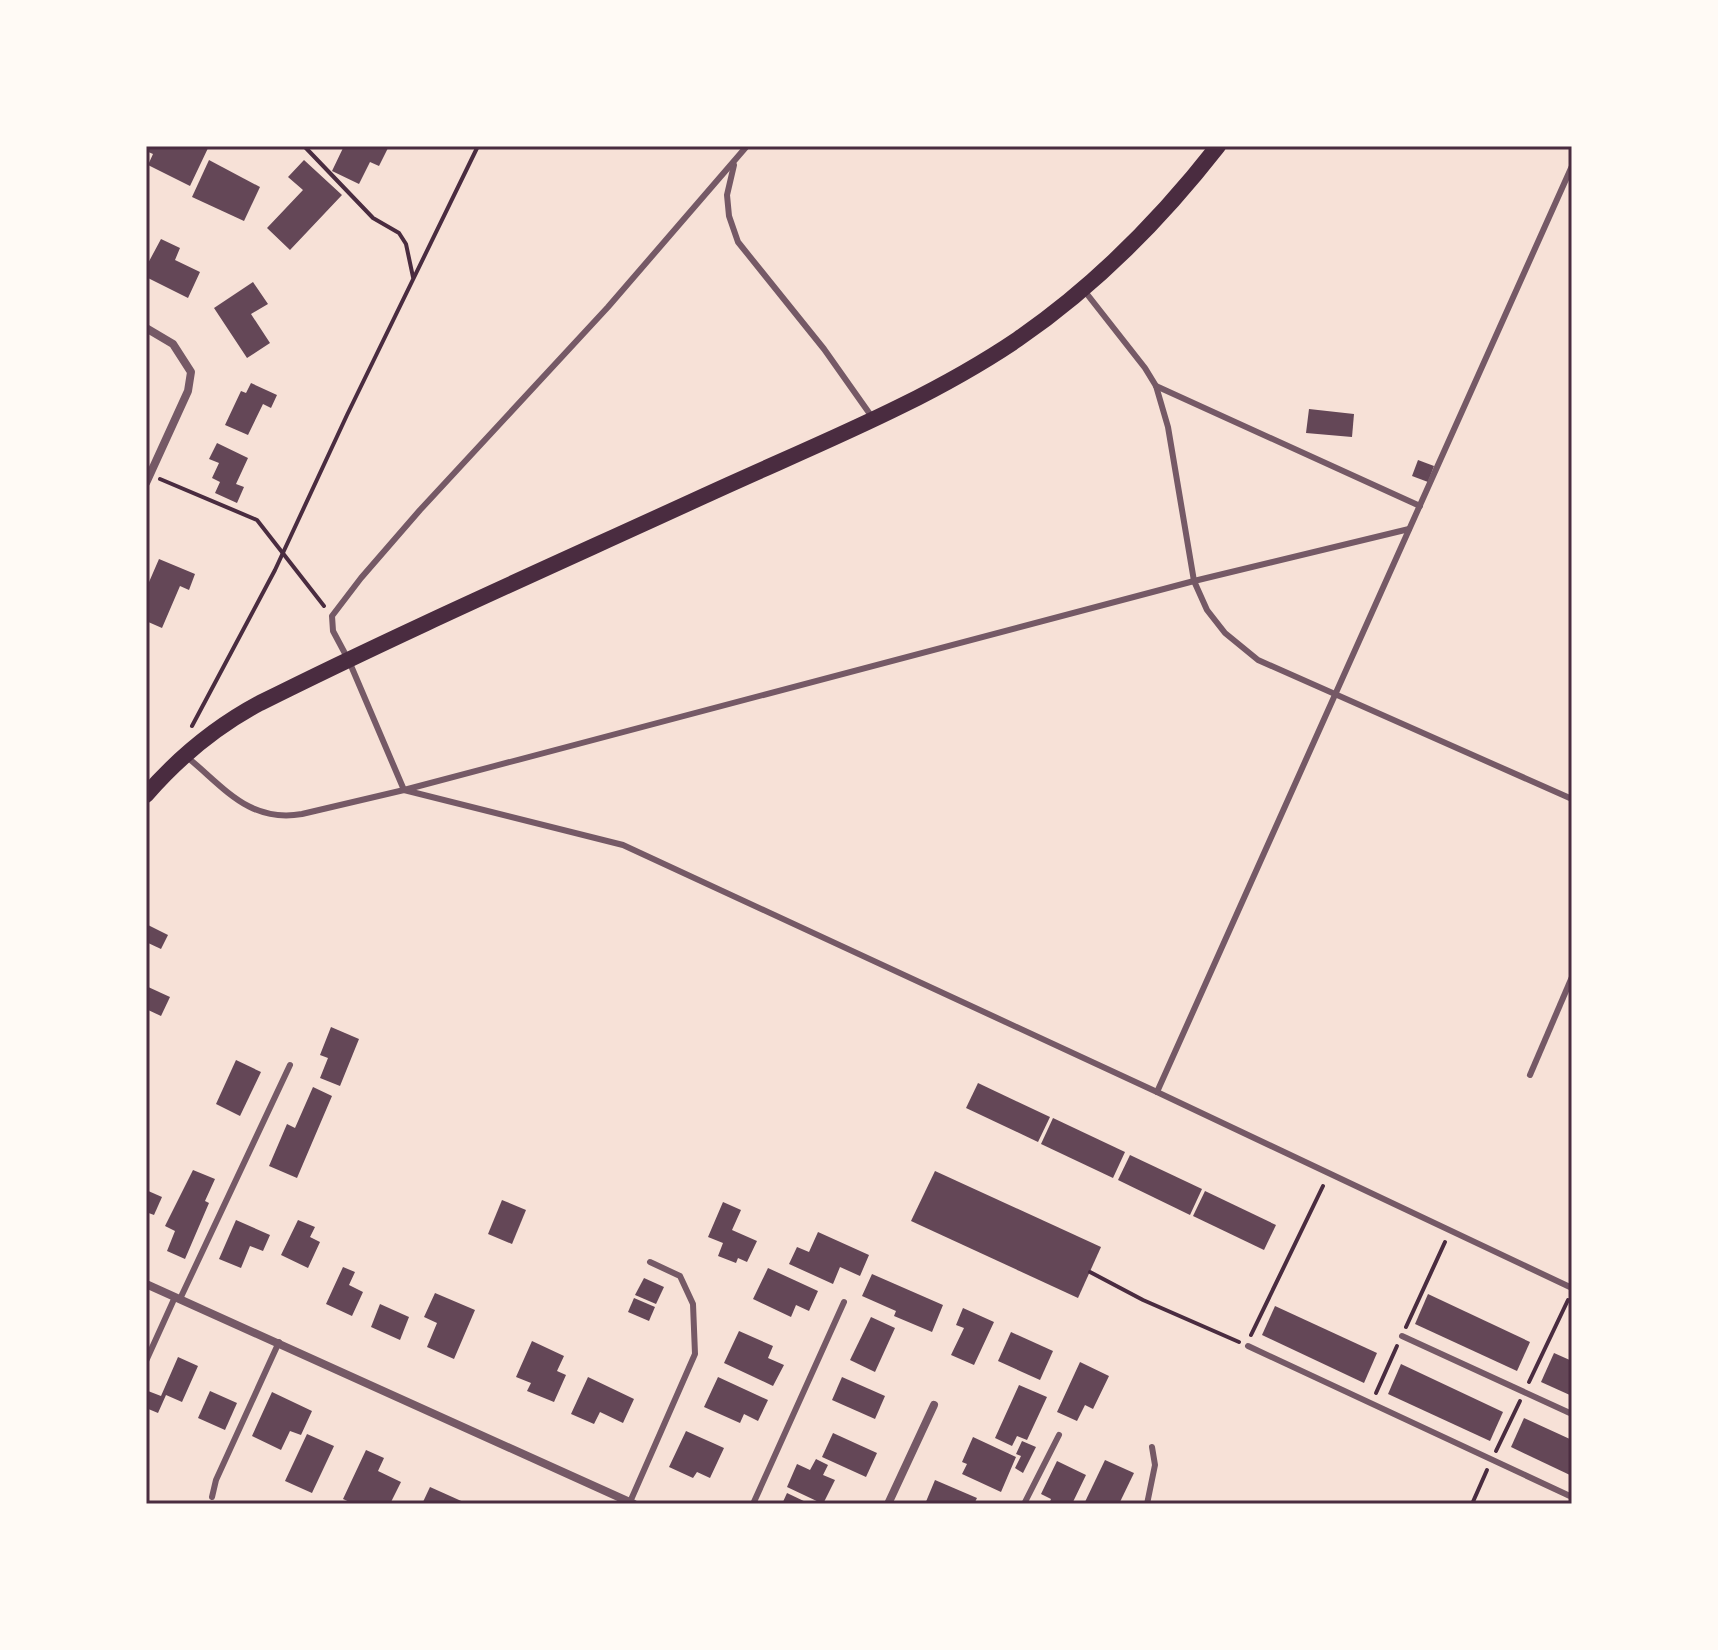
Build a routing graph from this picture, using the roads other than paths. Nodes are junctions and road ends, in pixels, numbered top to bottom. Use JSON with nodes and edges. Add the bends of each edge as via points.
{"nodes":[{"id":1,"x":747,"y":146,"type":"edge"},
{"id":2,"x":1218,"y":146,"type":"edge"},
{"id":3,"x":737,"y":158,"type":"junction"},
{"id":4,"x":1572,"y":166,"type":"edge"},
{"id":5,"x":1083,"y":289,"type":"junction"},
{"id":6,"x":146,"y":328,"type":"edge"},
{"id":7,"x":1156,"y":386,"type":"junction"},
{"id":8,"x":873,"y":418,"type":"junction"},
{"id":9,"x":148,"y":479,"type":"edge"},
{"id":10,"x":1420,"y":506,"type":"junction"},
{"id":11,"x":1409,"y":529,"type":"junction"},
{"id":12,"x":1194,"y":581,"type":"junction"},
{"id":13,"x":349,"y":661,"type":"junction"},
{"id":14,"x":1335,"y":695,"type":"junction"},
{"id":15,"x":184,"y":755,"type":"junction"},
{"id":16,"x":404,"y":790,"type":"junction"},
{"id":17,"x":146,"y":795,"type":"edge"},
{"id":18,"x":1572,"y":799,"type":"edge"},
{"id":19,"x":1572,"y":977,"type":"edge"},
{"id":20,"x":290,"y":1065,"type":"dead end"},
{"id":21,"x":1530,"y":1075,"type":"dead end"},
{"id":22,"x":1157,"y":1092,"type":"junction"},
{"id":23,"x":650,"y":1262,"type":"dead end"},
{"id":24,"x":146,"y":1284,"type":"edge"},
{"id":25,"x":1572,"y":1288,"type":"edge"},
{"id":26,"x":178,"y":1298,"type":"junction"},
{"id":27,"x":844,"y":1302,"type":"dead end"},
{"id":28,"x":1402,"y":1336,"type":"dead end"},
{"id":29,"x":279,"y":1342,"type":"junction"},
{"id":30,"x":1248,"y":1346,"type":"road end"},
{"id":31,"x":146,"y":1361,"type":"edge"},
{"id":32,"x":934,"y":1405,"type":"dead end"},
{"id":33,"x":1572,"y":1414,"type":"edge"},
{"id":34,"x":1059,"y":1435,"type":"dead end"},
{"id":35,"x":1152,"y":1447,"type":"dead end"},
{"id":36,"x":212,"y":1497,"type":"dead end"},
{"id":37,"x":1572,"y":1497,"type":"edge"},
{"id":38,"x":632,"y":1503,"type":"edge"},
{"id":39,"x":753,"y":1504,"type":"edge"},
{"id":40,"x":888,"y":1504,"type":"edge"},
{"id":41,"x":1024,"y":1504,"type":"edge"},
{"id":42,"x":1147,"y":1504,"type":"edge"}],
"edges":[{"from":1,"to":3,"type":"lane"},
{"from":2,"to":5,"type":"main road","via":[[1145,232]]},
{"from":3,"to":8,"type":"lane","via":[[727,195],[738,242]]},
{"from":3,"to":13,"type":"lane","via":[[334,612],[333,631]]},
{"from":4,"to":10,"type":"lane"},
{"from":5,"to":7,"type":"lane"},
{"from":5,"to":8,"type":"main road","via":[[1020,338]]},
{"from":6,"to":9,"type":"street","via":[[173,344],[191,372],[188,391]]},
{"from":7,"to":10,"type":"lane"},
{"from":7,"to":12,"type":"lane"},
{"from":8,"to":13,"type":"main road"},
{"from":10,"to":11,"type":"lane"},
{"from":11,"to":12,"type":"lane"},
{"from":11,"to":14,"type":"lane"},
{"from":12,"to":14,"type":"lane","via":[[1207,610],[1241,648]]},
{"from":12,"to":16,"type":"lane"},
{"from":13,"to":15,"type":"main road","via":[[232,718]]},
{"from":13,"to":16,"type":"lane"},
{"from":14,"to":18,"type":"lane"},
{"from":14,"to":22,"type":"lane"},
{"from":15,"to":16,"type":"lane","via":[[237,800],[269,815],[286,817]]},
{"from":15,"to":17,"type":"main road"},
{"from":16,"to":22,"type":"lane","via":[[623,845]]},
{"from":19,"to":21,"type":"lane"},
{"from":20,"to":26,"type":"lane"},
{"from":22,"to":25,"type":"lane"},
{"from":23,"to":38,"type":"lane","via":[[680,1276],[693,1304],[695,1354]]},
{"from":24,"to":26,"type":"street"},
{"from":26,"to":29,"type":"street"},
{"from":26,"to":31,"type":"lane"},
{"from":27,"to":39,"type":"lane"},
{"from":28,"to":33,"type":"lane"},
{"from":29,"to":36,"type":"lane"},
{"from":29,"to":38,"type":"street"},
{"from":30,"to":37,"type":"lane"},
{"from":32,"to":40,"type":"street"},
{"from":34,"to":41,"type":"lane"},
{"from":35,"to":42,"type":"lane","via":[[1155,1465]]}]}
